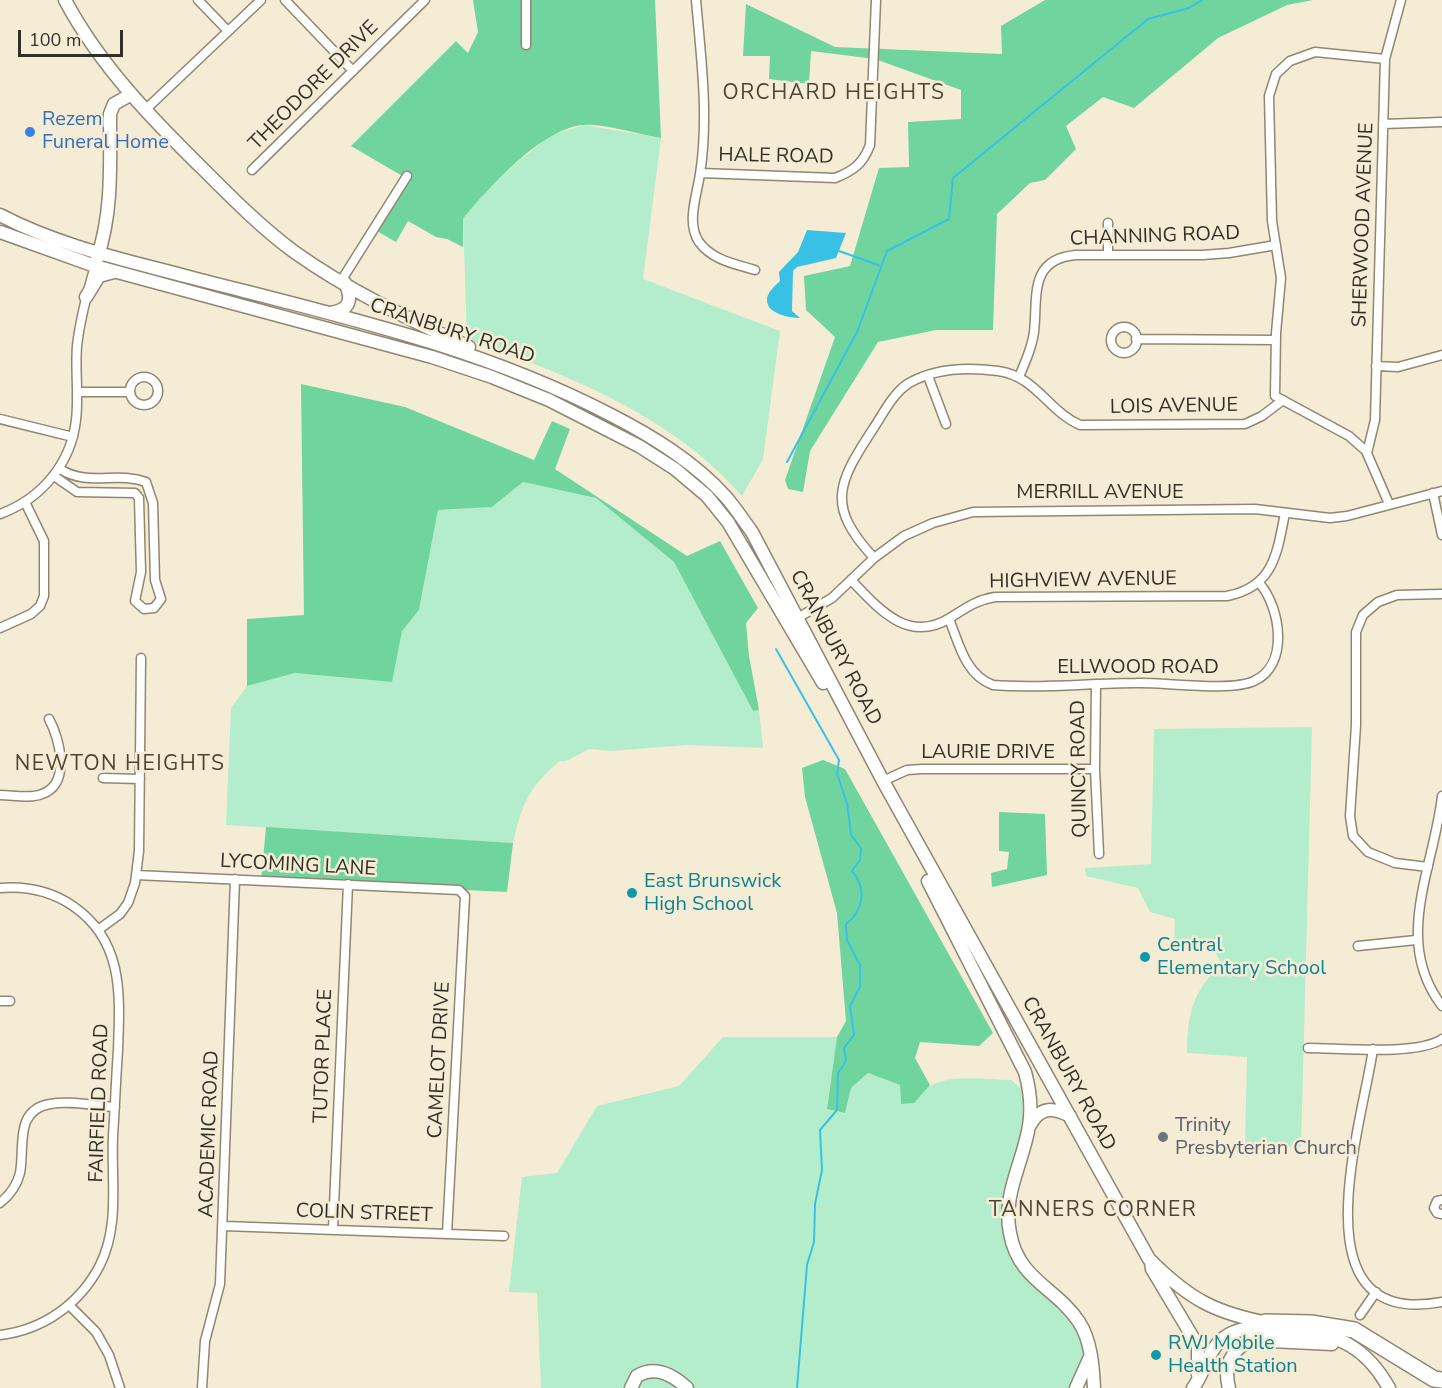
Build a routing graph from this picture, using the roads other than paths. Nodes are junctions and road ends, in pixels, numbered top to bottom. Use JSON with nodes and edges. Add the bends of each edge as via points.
{"nodes":[{"id":1,"x":65,"y":0,"type":"edge"},
{"id":2,"x":198,"y":0,"type":"edge"},
{"id":3,"x":261,"y":0,"type":"edge"},
{"id":4,"x":285,"y":0,"type":"edge"},
{"id":5,"x":425,"y":0,"type":"edge"},
{"id":6,"x":526,"y":0,"type":"edge"},
{"id":7,"x":696,"y":0,"type":"edge"},
{"id":8,"x":876,"y":0,"type":"edge"},
{"id":9,"x":1401,"y":0,"type":"edge"},
{"id":10,"x":228,"y":31,"type":"junction"},
{"id":11,"x":526,"y":45,"type":"dead end"},
{"id":12,"x":1385,"y":59,"type":"junction"},
{"id":13,"x":353,"y":71,"type":"junction"},
{"id":14,"x":130,"y":95,"type":"junction"},
{"id":15,"x":144,"y":111,"type":"junction"},
{"id":16,"x":1442,"y":122,"type":"edge"},
{"id":17,"x":1383,"y":124,"type":"junction"},
{"id":18,"x":252,"y":170,"type":"dead end"},
{"id":19,"x":701,"y":173,"type":"junction"},
{"id":20,"x":407,"y":176,"type":"dead end"},
{"id":21,"x":0,"y":215,"type":"edge"},
{"id":22,"x":1108,"y":223,"type":"dead end"},
{"id":23,"x":0,"y":232,"type":"edge"},
{"id":24,"x":1275,"y":245,"type":"junction"},
{"id":25,"x":1108,"y":255,"type":"junction"},
{"id":26,"x":97,"y":260,"type":"junction"},
{"id":27,"x":755,"y":270,"type":"dead end"},
{"id":28,"x":116,"y":272,"type":"junction"},
{"id":29,"x":343,"y":282,"type":"junction"},
{"id":30,"x":86,"y":297,"type":"junction"},
{"id":31,"x":379,"y":303,"type":"junction"},
{"id":32,"x":327,"y":313,"type":"junction"},
{"id":33,"x":401,"y":334,"type":"junction"},
{"id":34,"x":1136,"y":339,"type":"dead end"},
{"id":35,"x":1276,"y":340,"type":"junction"},
{"id":36,"x":1442,"y":355,"type":"edge"},
{"id":37,"x":432,"y":357,"type":"junction"},
{"id":38,"x":1376,"y":366,"type":"junction"},
{"id":39,"x":518,"y":371,"type":"junction"},
{"id":40,"x":928,"y":376,"type":"junction"},
{"id":41,"x":1019,"y":377,"type":"junction"},
{"id":42,"x":77,"y":392,"type":"junction"},
{"id":43,"x":130,"y":392,"type":"dead end"},
{"id":44,"x":1283,"y":400,"type":"junction"},
{"id":45,"x":0,"y":419,"type":"edge"},
{"id":46,"x":946,"y":424,"type":"dead end"},
{"id":47,"x":73,"y":437,"type":"junction"},
{"id":48,"x":1367,"y":453,"type":"junction"},
{"id":49,"x":57,"y":472,"type":"junction"},
{"id":50,"x":148,"y":486,"type":"junction"},
{"id":51,"x":1438,"y":492,"type":"edge"},
{"id":52,"x":138,"y":496,"type":"junction"},
{"id":53,"x":24,"y":502,"type":"junction"},
{"id":54,"x":1389,"y":504,"type":"junction"},
{"id":55,"x":1285,"y":513,"type":"junction"},
{"id":56,"x":0,"y":514,"type":"edge"},
{"id":57,"x":1442,"y":535,"type":"edge"},
{"id":58,"x":874,"y":558,"type":"junction"},
{"id":59,"x":852,"y":581,"type":"junction"},
{"id":60,"x":1260,"y":584,"type":"junction"},
{"id":61,"x":1442,"y":594,"type":"edge"},
{"id":62,"x":949,"y":619,"type":"junction"},
{"id":63,"x":793,"y":620,"type":"junction"},
{"id":64,"x":0,"y":628,"type":"edge"},
{"id":65,"x":141,"y":658,"type":"dead end"},
{"id":66,"x":1096,"y":684,"type":"junction"},
{"id":67,"x":49,"y":719,"type":"dead end"},
{"id":68,"x":1095,"y":769,"type":"junction"},
{"id":69,"x":103,"y":778,"type":"dead end"},
{"id":70,"x":140,"y":779,"type":"junction"},
{"id":71,"x":883,"y":781,"type":"junction"},
{"id":72,"x":0,"y":795,"type":"edge"},
{"id":73,"x":1442,"y":796,"type":"edge"},
{"id":74,"x":1440,"y":824,"type":"edge"},
{"id":75,"x":1099,"y":854,"type":"dead end"},
{"id":76,"x":1428,"y":867,"type":"junction"},
{"id":77,"x":136,"y":874,"type":"junction"},
{"id":78,"x":235,"y":879,"type":"junction"},
{"id":79,"x":348,"y":885,"type":"junction"},
{"id":80,"x":0,"y":888,"type":"edge"},
{"id":81,"x":459,"y":890,"type":"joint"},
{"id":82,"x":98,"y":930,"type":"junction"},
{"id":83,"x":1416,"y":940,"type":"junction"},
{"id":84,"x":1358,"y":946,"type":"dead end"},
{"id":85,"x":1442,"y":1006,"type":"edge"},
{"id":86,"x":1442,"y":1039,"type":"edge"},
{"id":87,"x":1308,"y":1048,"type":"dead end"},
{"id":88,"x":1373,"y":1049,"type":"junction"},
{"id":89,"x":115,"y":1107,"type":"junction"},
{"id":90,"x":1070,"y":1116,"type":"junction"},
{"id":91,"x":1030,"y":1125,"type":"junction"},
{"id":92,"x":1442,"y":1200,"type":"edge"},
{"id":93,"x":0,"y":1203,"type":"edge"},
{"id":94,"x":1442,"y":1214,"type":"edge"},
{"id":95,"x":224,"y":1226,"type":"junction"},
{"id":96,"x":333,"y":1229,"type":"junction"},
{"id":97,"x":447,"y":1234,"type":"junction"},
{"id":98,"x":504,"y":1236,"type":"dead end"},
{"id":99,"x":1151,"y":1262,"type":"junction"},
{"id":100,"x":1376,"y":1292,"type":"junction"},
{"id":101,"x":1442,"y":1302,"type":"edge"},
{"id":102,"x":69,"y":1305,"type":"junction"},
{"id":103,"x":1360,"y":1315,"type":"dead end"},
{"id":104,"x":1265,"y":1322,"type":"junction"},
{"id":105,"x":0,"y":1335,"type":"edge"},
{"id":106,"x":1332,"y":1344,"type":"junction"},
{"id":107,"x":1091,"y":1353,"type":"junction"},
{"id":108,"x":1442,"y":1380,"type":"edge"},
{"id":109,"x":1195,"y":1385,"type":"edge"},
{"id":110,"x":120,"y":1388,"type":"edge"},
{"id":111,"x":202,"y":1388,"type":"edge"},
{"id":112,"x":631,"y":1388,"type":"edge"},
{"id":113,"x":687,"y":1388,"type":"edge"},
{"id":114,"x":1076,"y":1388,"type":"edge"},
{"id":115,"x":1094,"y":1388,"type":"edge"},
{"id":116,"x":1229,"y":1388,"type":"edge"},
{"id":117,"x":1381,"y":1388,"type":"edge"},
{"id":118,"x":1389,"y":1388,"type":"edge"}],
"edges":[{"from":1,"to":14,"type":"main road"},
{"from":2,"to":10,"type":"street"},
{"from":3,"to":10,"type":"street"},
{"from":4,"to":13,"type":"street"},
{"from":5,"to":13,"type":"street","name":"THEODORE DRIVE"},
{"from":6,"to":11,"type":"street"},
{"from":7,"to":19,"type":"street","via":[[703,90]]},
{"from":8,"to":19,"type":"street","name":"HALE ROAD","via":[[870,145],[865,158],[852,172],[835,178]]},
{"from":9,"to":12,"type":"street","name":"SHERWOOD AVENUE"},
{"from":10,"to":15,"type":"street"},
{"from":12,"to":17,"type":"street","name":"SHERWOOD AVENUE"},
{"from":12,"to":24,"type":"street","via":[[1315,52],[1290,61],[1276,74],[1269,96]]},
{"from":13,"to":18,"type":"street","name":"THEODORE DRIVE"},
{"from":14,"to":15,"type":"main road"},
{"from":14,"to":26,"type":"main road","via":[[114,104],[110,114],[110,204]]},
{"from":15,"to":29,"type":"main road","via":[[232,198],[293,251]]},
{"from":16,"to":17,"type":"street"},
{"from":17,"to":38,"type":"street","name":"SHERWOOD AVENUE"},
{"from":19,"to":27,"type":"street","via":[[692,214],[698,240],[715,257]]},
{"from":20,"to":29,"type":"street"},
{"from":21,"to":26,"type":"main road","name":"CRANBURY ROAD"},
{"from":22,"to":25,"type":"street"},
{"from":23,"to":26,"type":"main road","name":"CRANBURY ROAD"},
{"from":24,"to":25,"type":"street","name":"CHANNING ROAD","via":[[1229,254]]},
{"from":24,"to":35,"type":"street","via":[[1281,278]]},
{"from":25,"to":41,"type":"street","name":"CHANNING ROAD","via":[[1068,255],[1052,262],[1041,274],[1036,289],[1032,346]]},
{"from":26,"to":28,"type":"main road","name":"CRANBURY ROAD"},
{"from":26,"to":30,"type":"street"},
{"from":26,"to":32,"type":"main road","name":"CRANBURY ROAD"},
{"from":28,"to":30,"type":"main road","via":[[99,276]]},
{"from":28,"to":37,"type":"main road","name":"CRANBURY ROAD"},
{"from":29,"to":31,"type":"main road"},
{"from":29,"to":32,"type":"main road","via":[[350,303],[346,309]]},
{"from":30,"to":42,"type":"street","via":[[80,321]]},
{"from":31,"to":33,"type":"main road"},
{"from":31,"to":39,"type":"main road"},
{"from":32,"to":33,"type":"main road","name":"CRANBURY ROAD"},
{"from":33,"to":37,"type":"main road"},
{"from":33,"to":39,"type":"main road","name":"CRANBURY ROAD"},
{"from":34,"to":35,"type":"street"},
{"from":35,"to":44,"type":"street","via":[[1275,396]]},
{"from":36,"to":38,"type":"street","via":[[1398,367]]},
{"from":37,"to":63,"type":"main road","name":"CRANBURY ROAD","via":[[549,400],[675,469],[707,496],[728,522]]},
{"from":38,"to":48,"type":"street","name":"SHERWOOD AVENUE","via":[[1375,420]]},
{"from":39,"to":63,"type":"main road","name":"CRANBURY ROAD","via":[[645,433],[726,496],[752,532]]},
{"from":40,"to":41,"type":"street","name":"LOIS AVENUE","via":[[958,369]]},
{"from":40,"to":46,"type":"street"},
{"from":40,"to":58,"type":"street","name":"LOIS AVENUE","via":[[907,384],[891,401],[846,477],[843,505],[848,527]]},
{"from":41,"to":44,"type":"street","name":"LOIS AVENUE","via":[[1039,390],[1061,414],[1080,424],[1245,424]]},
{"from":42,"to":43,"type":"street"},
{"from":42,"to":47,"type":"street"},
{"from":44,"to":48,"type":"street","via":[[1349,436]]},
{"from":45,"to":47,"type":"street"},
{"from":47,"to":49,"type":"street"},
{"from":48,"to":54,"type":"street"},
{"from":49,"to":50,"type":"street","via":[[78,479],[136,478]]},
{"from":49,"to":52,"type":"street","via":[[77,492],[123,491]]},
{"from":49,"to":53,"type":"street"},
{"from":50,"to":52,"type":"street"},
{"from":50,"to":52,"type":"street","via":[[153,503],[155,580],[161,599],[159,605],[149,610],[135,601],[141,572]]},
{"from":51,"to":54,"type":"street","name":"MERRILL AVENUE"},
{"from":51,"to":57,"type":"street"},
{"from":53,"to":56,"type":"street"},
{"from":53,"to":64,"type":"street","via":[[44,541],[44,596],[36,610]]},
{"from":54,"to":55,"type":"street","name":"MERRILL AVENUE","via":[[1347,516]]},
{"from":55,"to":58,"type":"street","name":"MERRILL AVENUE","via":[[1161,508],[986,510],[933,523],[904,536]]},
{"from":55,"to":60,"type":"street","via":[[1276,555]]},
{"from":58,"to":59,"type":"street","name":"MERRILL AVENUE"},
{"from":59,"to":62,"type":"street","name":"HIGHVIEW AVENUE","via":[[896,621],[927,626]]},
{"from":59,"to":63,"type":"street","name":"MERRILL AVENUE","via":[[832,598]]},
{"from":60,"to":62,"type":"street","name":"HIGHVIEW AVENUE","via":[[1227,596],[995,597],[966,605]]},
{"from":60,"to":66,"type":"street","name":"ELLWOOD ROAD","via":[[1273,603],[1276,618],[1276,652],[1261,677],[1239,686]]},
{"from":61,"to":76,"type":"street","via":[[1397,595],[1378,602],[1363,615],[1356,632],[1356,725],[1350,816],[1353,836],[1368,852],[1395,863]]},
{"from":62,"to":66,"type":"street","name":"ELLWOOD ROAD","via":[[969,667],[987,682]]},
{"from":63,"to":71,"type":"main road","name":"CRANBURY ROAD"},
{"from":63,"to":91,"type":"main road","name":"CRANBURY ROAD","via":[[1025,1072]]},
{"from":65,"to":70,"type":"street"},
{"from":66,"to":68,"type":"street","name":"QUINCY ROAD"},
{"from":67,"to":72,"type":"street","via":[[57,734],[57,782],[39,795]]},
{"from":68,"to":71,"type":"street","name":"LAURIE DRIVE","via":[[922,769],[907,770]]},
{"from":68,"to":75,"type":"street","name":"QUINCY ROAD"},
{"from":69,"to":70,"type":"street"},
{"from":70,"to":77,"type":"street"},
{"from":71,"to":90,"type":"main road","name":"CRANBURY ROAD"},
{"from":73,"to":74,"type":"street"},
{"from":74,"to":76,"type":"street"},
{"from":76,"to":83,"type":"street","via":[[1419,898]]},
{"from":77,"to":78,"type":"street","name":"LYCOMING LANE"},
{"from":77,"to":82,"type":"street","via":[[124,908]]},
{"from":78,"to":79,"type":"street","name":"LYCOMING LANE"},
{"from":78,"to":95,"type":"street","name":"ACADEMIC ROAD"},
{"from":79,"to":81,"type":"street","name":"LYCOMING LANE"},
{"from":79,"to":96,"type":"street","name":"TUTOR PLACE"},
{"from":80,"to":82,"type":"street","name":"FAIRFIELD ROAD","via":[[26,888],[58,898],[78,910]]},
{"from":81,"to":97,"type":"street","name":"CAMELOT DRIVE","via":[[465,896]]},
{"from":82,"to":89,"type":"street","name":"FAIRFIELD ROAD","via":[[112,954],[120,987]]},
{"from":83,"to":84,"type":"street"},
{"from":83,"to":85,"type":"street","via":[[1422,971]]},
{"from":86,"to":88,"type":"street","via":[[1423,1048]]},
{"from":87,"to":88,"type":"street"},
{"from":88,"to":100,"type":"street","via":[[1350,1161],[1348,1233],[1355,1264]]},
{"from":89,"to":93,"type":"street","via":[[50,1104],[31,1114],[21,1134],[19,1175]]},
{"from":89,"to":102,"type":"street","name":"FAIRFIELD ROAD","via":[[110,1238],[95,1275]]},
{"from":90,"to":91,"type":"main road","via":[[1042,1110]]},
{"from":90,"to":99,"type":"main road","name":"CRANBURY ROAD"},
{"from":91,"to":107,"type":"main road","name":"CRANBURY ROAD","via":[[1007,1210],[1010,1235],[1021,1263],[1039,1286],[1064,1304],[1080,1323]]},
{"from":92,"to":94,"type":"street","via":[[1434,1208]]},
{"from":95,"to":96,"type":"street","name":"COLIN STREET"},
{"from":95,"to":111,"type":"street","name":"ACADEMIC ROAD","via":[[220,1284],[205,1341]]},
{"from":96,"to":97,"type":"street","name":"COLIN STREET"},
{"from":97,"to":98,"type":"street","name":"COLIN STREET"},
{"from":99,"to":104,"type":"main road","name":"CRANBURY ROAD","via":[[1207,1306]]},
{"from":99,"to":109,"type":"main road","via":[[1198,1346],[1200,1363]]},
{"from":100,"to":101,"type":"street","via":[[1402,1304]]},
{"from":100,"to":103,"type":"street"},
{"from":102,"to":105,"type":"street","name":"FAIRFIELD ROAD","via":[[34,1327]]},
{"from":102,"to":110,"type":"street","via":[[96,1332]]},
{"from":104,"to":108,"type":"highway","via":[[1311,1323],[1354,1330]]},
{"from":104,"to":118,"type":"main road","name":"CRANBURY ROAD","via":[[1344,1340],[1366,1356]]},
{"from":106,"to":109,"type":"main road","via":[[1264,1328],[1238,1330],[1213,1349]]},
{"from":106,"to":116,"type":"main road","via":[[1251,1340],[1239,1346],[1227,1364]]},
{"from":106,"to":117,"type":"main road","via":[[1364,1362]]},
{"from":107,"to":114,"type":"main road"},
{"from":107,"to":115,"type":"main road","name":"CRANBURY ROAD"},
{"from":112,"to":113,"type":"main road","via":[[637,1376],[648,1372],[667,1374]]}]}
